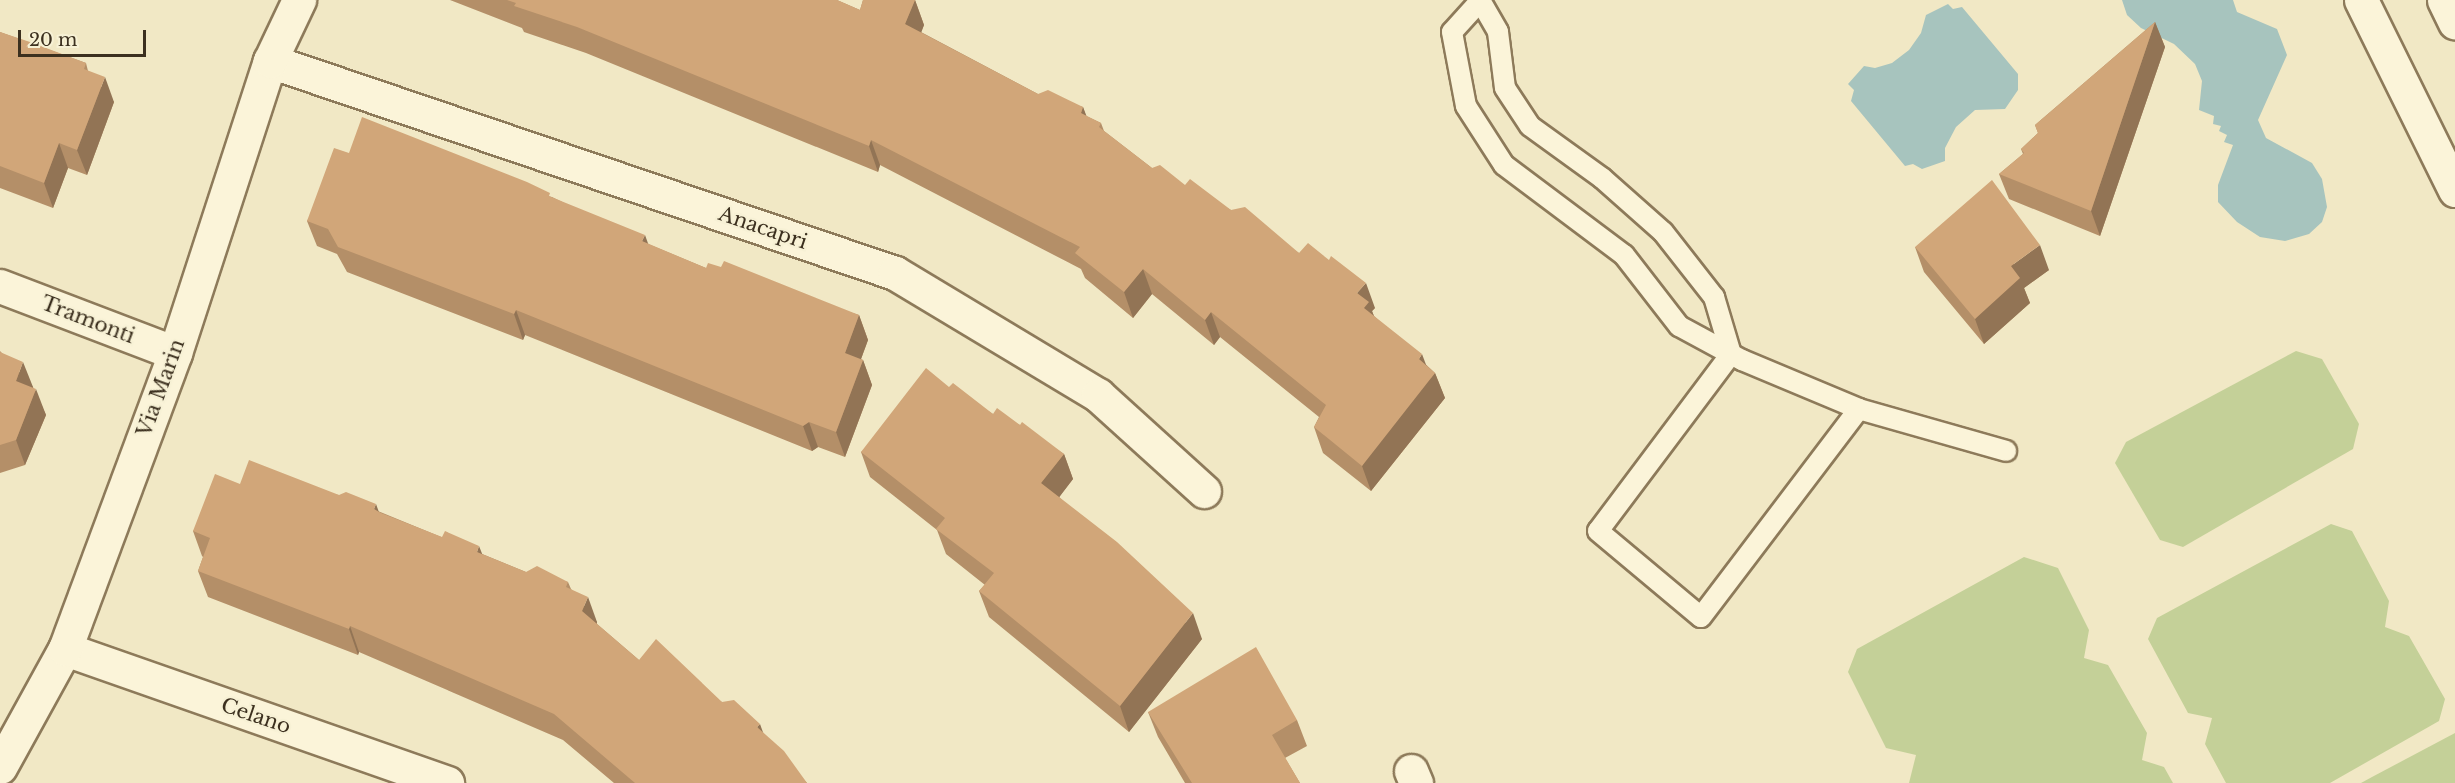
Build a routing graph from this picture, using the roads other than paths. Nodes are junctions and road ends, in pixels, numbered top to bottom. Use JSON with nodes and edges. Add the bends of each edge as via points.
{"nodes":[{"id":1,"x":299,"y":0,"type":"edge"},
{"id":2,"x":2361,"y":0,"type":"edge"},
{"id":3,"x":2444,"y":0,"type":"edge"},
{"id":4,"x":1481,"y":1,"type":"edge"},
{"id":5,"x":2455,"y":23,"type":"edge"},
{"id":6,"x":270,"y":61,"type":"junction"},
{"id":7,"x":2455,"y":190,"type":"edge"},
{"id":8,"x":0,"y":286,"type":"edge"},
{"id":9,"x":175,"y":353,"type":"junction"},
{"id":10,"x":1731,"y":354,"type":"junction"},
{"id":11,"x":1859,"y":408,"type":"junction"},
{"id":12,"x":2006,"y":451,"type":"dead end"},
{"id":13,"x":1204,"y":491,"type":"dead end"},
{"id":14,"x":65,"y":649,"type":"junction"},
{"id":15,"x":0,"y":767,"type":"edge"},
{"id":16,"x":447,"y":783,"type":"edge"}],
"edges":[{"from":1,"to":6,"type":"street","name":"Via Marin"},
{"from":2,"to":7,"type":"street"},
{"from":3,"to":5,"type":"street"},
{"from":4,"to":10,"type":"lane","via":[[1498,32],[1505,88],[1530,126],[1602,178],[1663,232],[1714,297]]},
{"from":4,"to":10,"type":"lane","via":[[1452,32],[1466,106],[1504,165],[1624,255],[1679,326]]},
{"from":6,"to":9,"type":"street","name":"Via Marin"},
{"from":6,"to":13,"type":"street","name":"Anacapri","via":[[895,273],[1098,395]]},
{"from":8,"to":9,"type":"street","name":"Tramonti"},
{"from":9,"to":14,"type":"street","name":"Via Marin"},
{"from":10,"to":11,"type":"lane"},
{"from":10,"to":11,"type":"lane","via":[[1598,531],[1701,616]]},
{"from":11,"to":12,"type":"lane"},
{"from":14,"to":15,"type":"street","name":"Via Marin"},
{"from":14,"to":16,"type":"street","name":"Celano"}]}
